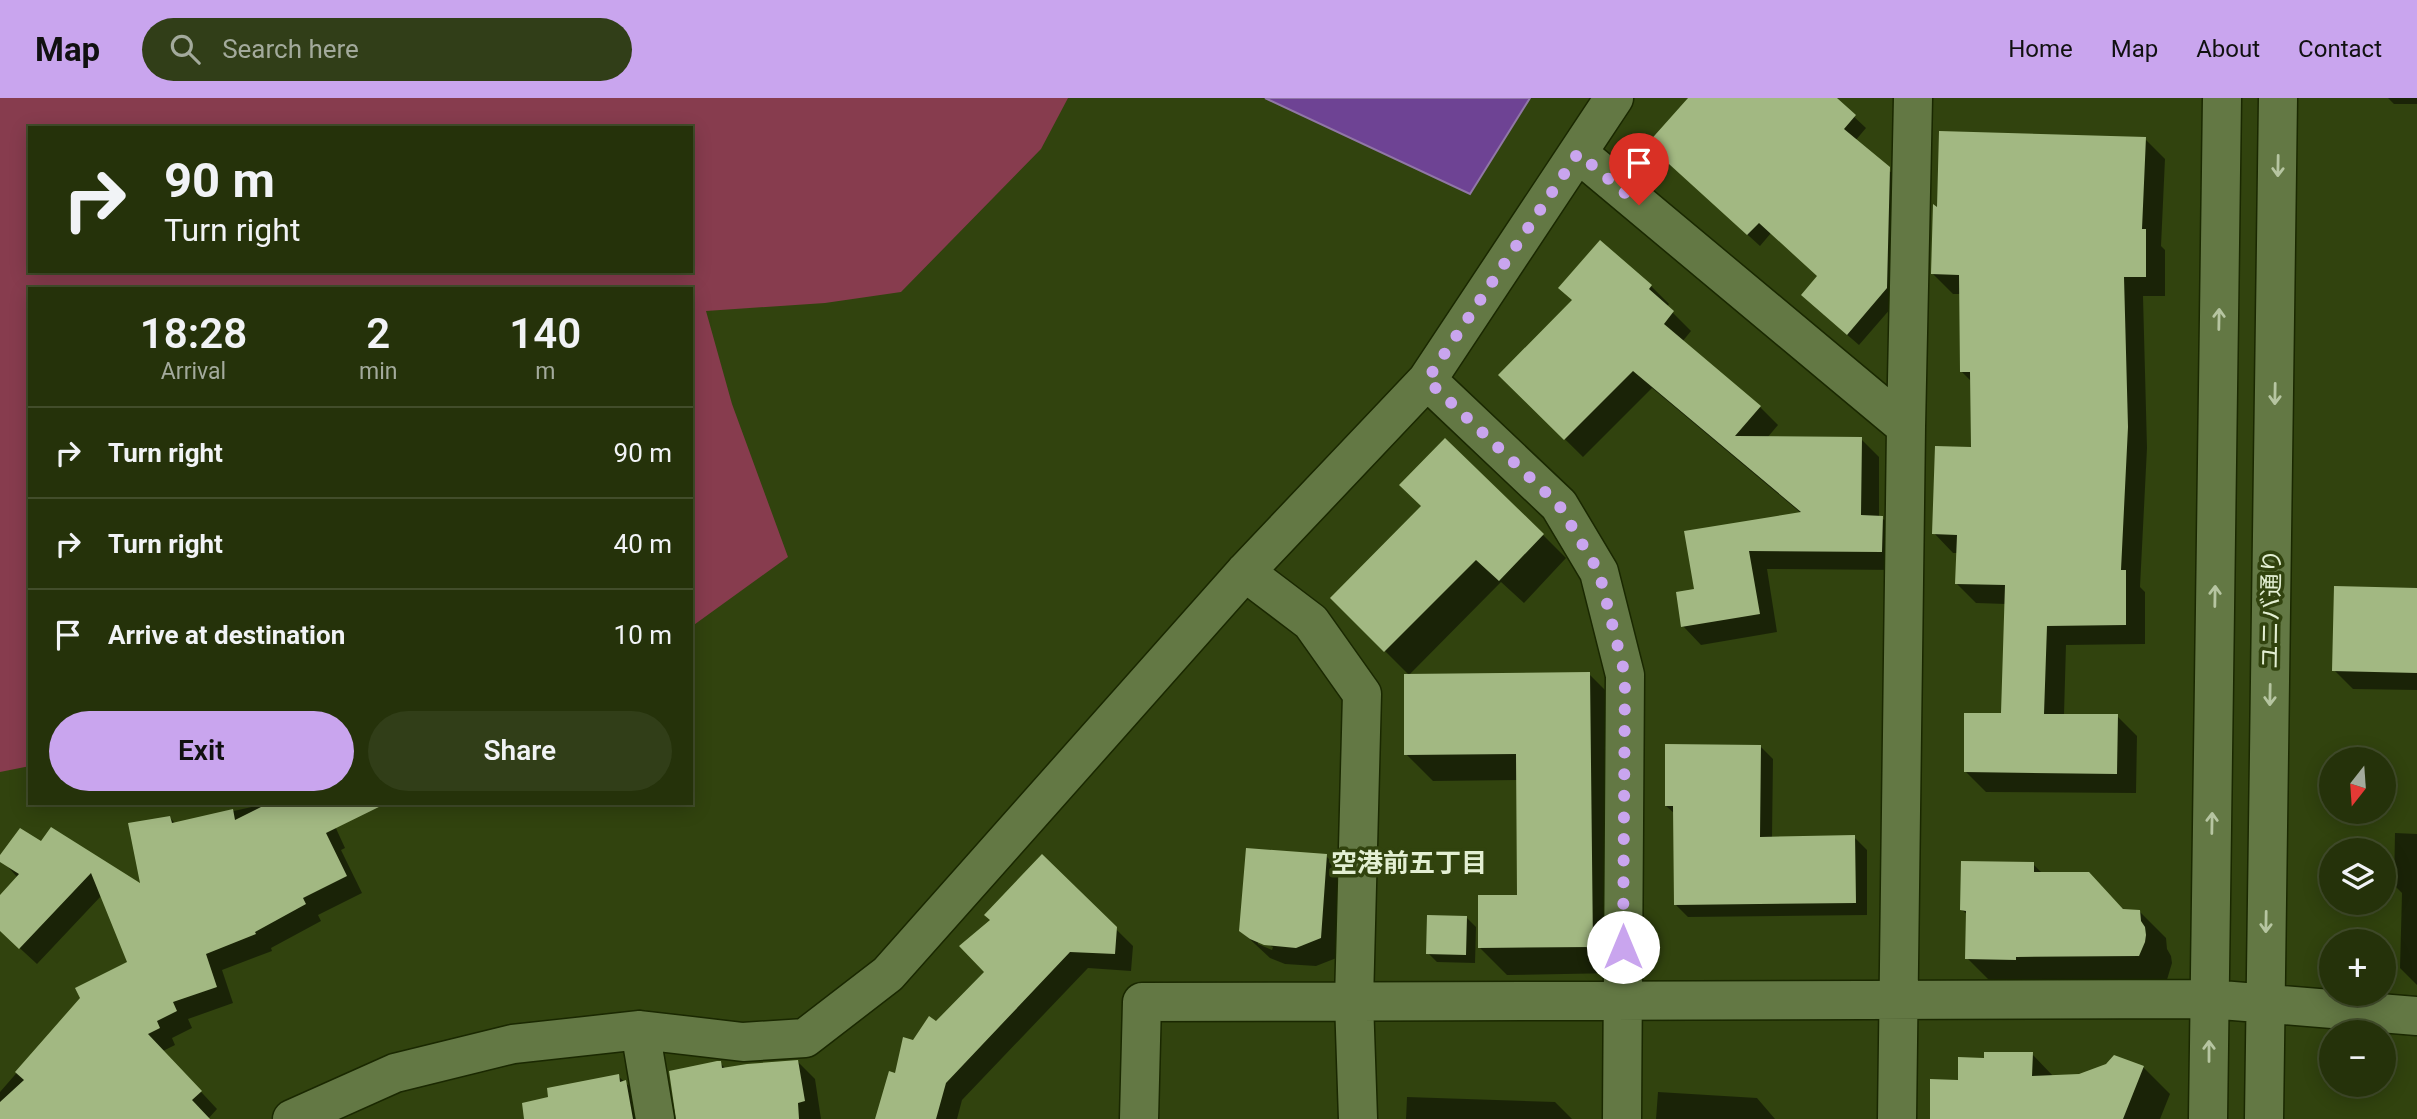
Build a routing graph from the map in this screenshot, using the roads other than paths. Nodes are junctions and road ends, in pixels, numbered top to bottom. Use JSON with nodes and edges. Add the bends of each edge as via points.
{"nodes":[{"id":1,"x":1614,"y":98,"type":"edge"},
{"id":2,"x":1913,"y":98,"type":"edge"},
{"id":3,"x":2222,"y":98,"type":"edge"},
{"id":4,"x":2278,"y":98,"type":"edge"},
{"id":5,"x":1578,"y":153,"type":"junction"},
{"id":6,"x":1427,"y":380,"type":"junction"},
{"id":7,"x":1906,"y":427,"type":"junction"},
{"id":8,"x":1245,"y":572,"type":"junction"},
{"id":9,"x":2209,"y":999,"type":"junction"},
{"id":10,"x":1354,"y":1001,"type":"junction"},
{"id":11,"x":1623,"y":1001,"type":"junction"},
{"id":12,"x":1898,"y":1001,"type":"junction"},
{"id":13,"x":2265,"y":1003,"type":"junction"},
{"id":14,"x":2417,"y":1016,"type":"edge"},
{"id":15,"x":640,"y":1030,"type":"junction"},
{"id":16,"x":292,"y":1119,"type":"edge"},
{"id":17,"x":655,"y":1119,"type":"edge"},
{"id":18,"x":1139,"y":1119,"type":"edge"},
{"id":19,"x":1358,"y":1119,"type":"edge"},
{"id":20,"x":1622,"y":1119,"type":"edge"},
{"id":21,"x":1897,"y":1119,"type":"edge"},
{"id":22,"x":2208,"y":1119,"type":"edge"},
{"id":23,"x":2264,"y":1119,"type":"edge"}],
"edges":[{"from":1,"to":5,"type":"street"},
{"from":2,"to":7,"type":"street"},
{"from":9,"to":3,"type":"street","one_way":true},
{"from":4,"to":13,"type":"street","name":"ユニバ通り","one_way":true},
{"from":5,"to":6,"type":"street"},
{"from":5,"to":7,"type":"street"},
{"from":6,"to":8,"type":"street"},
{"from":6,"to":11,"type":"street","via":[[1559,505],[1599,572],[1625,675]]},
{"from":7,"to":12,"type":"street"},
{"from":8,"to":10,"type":"street","via":[[1311,622],[1362,694]]},
{"from":8,"to":15,"type":"street","via":[[888,974],[805,1038],[743,1042]]},
{"from":9,"to":12,"type":"street"},
{"from":9,"to":13,"type":"street"},
{"from":22,"to":9,"type":"street","one_way":true},
{"from":10,"to":11,"type":"street"},
{"from":10,"to":18,"type":"street","via":[[1142,1002]]},
{"from":10,"to":19,"type":"street"},
{"from":11,"to":12,"type":"street"},
{"from":11,"to":20,"type":"street"},
{"from":12,"to":21,"type":"street"},
{"from":13,"to":14,"type":"street"},
{"from":13,"to":23,"type":"street","name":"ユニバ通り"},
{"from":15,"to":16,"type":"street","via":[[513,1044],[395,1073]]},
{"from":15,"to":17,"type":"street"}]}
